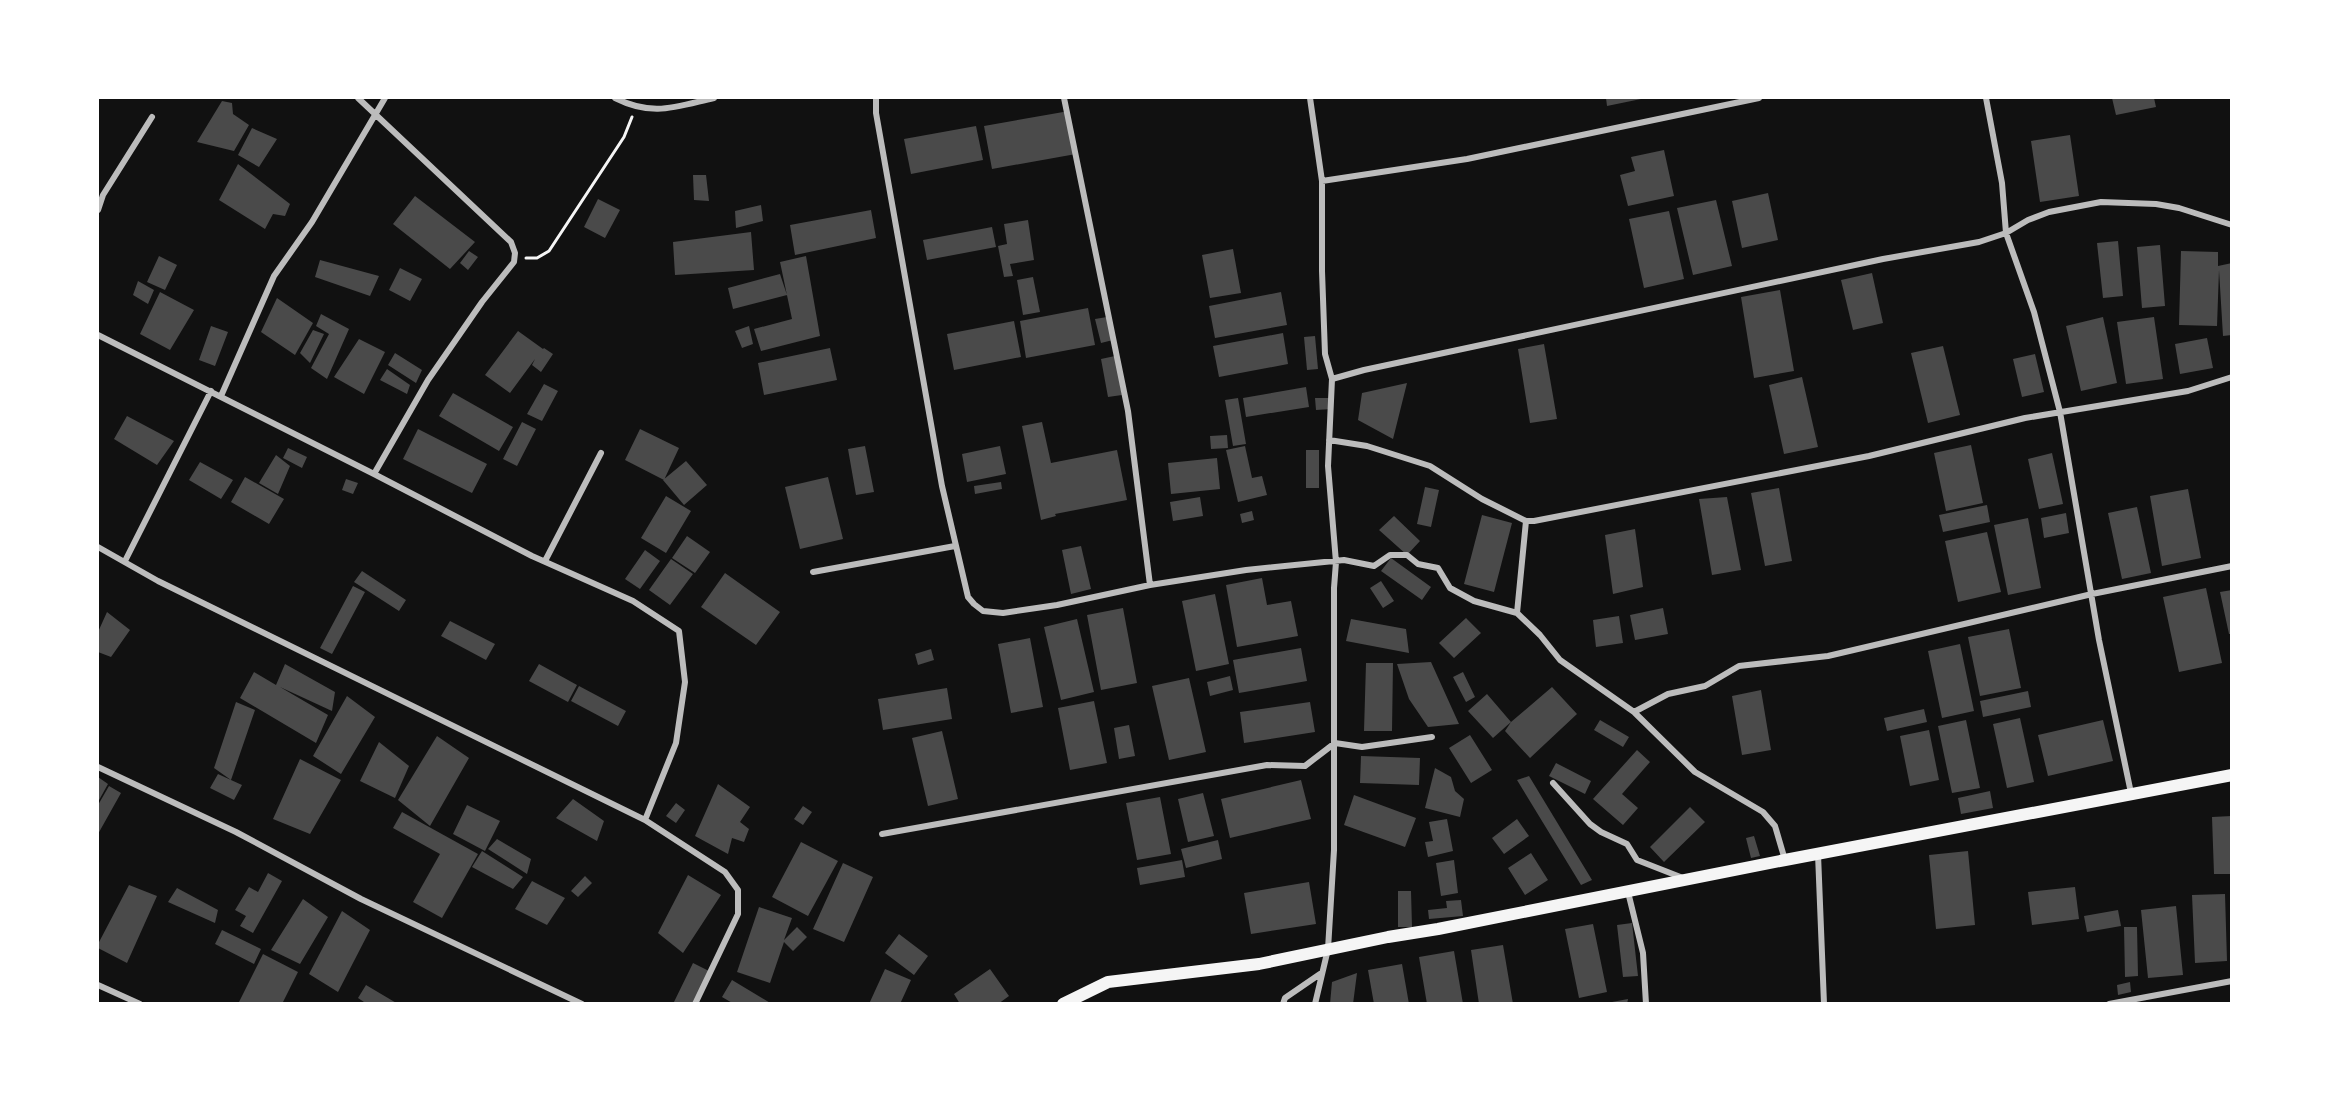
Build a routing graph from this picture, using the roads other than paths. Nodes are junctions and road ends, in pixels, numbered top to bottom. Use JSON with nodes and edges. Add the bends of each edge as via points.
{"nodes":[{"id":1,"x":358,"y":98,"type":"edge"},
{"id":2,"x":385,"y":98,"type":"edge"},
{"id":3,"x":615,"y":98,"type":"edge"},
{"id":4,"x":714,"y":98,"type":"edge"},
{"id":5,"x":876,"y":98,"type":"edge"},
{"id":6,"x":1064,"y":98,"type":"edge"},
{"id":7,"x":1310,"y":98,"type":"edge"},
{"id":8,"x":1759,"y":98,"type":"edge"},
{"id":9,"x":1986,"y":98,"type":"edge"},
{"id":10,"x":375,"y":113,"type":"junction"},
{"id":11,"x":152,"y":117,"type":"dead end"},
{"id":12,"x":1322,"y":181,"type":"junction"},
{"id":13,"x":98,"y":210,"type":"edge"},
{"id":14,"x":2232,"y":225,"type":"edge"},
{"id":15,"x":2007,"y":233,"type":"junction"},
{"id":16,"x":98,"y":335,"type":"edge"},
{"id":17,"x":2232,"y":377,"type":"edge"},
{"id":18,"x":1332,"y":380,"type":"junction"},
{"id":19,"x":211,"y":391,"type":"junction"},
{"id":20,"x":220,"y":396,"type":"junction"},
{"id":21,"x":2060,"y":412,"type":"junction"},
{"id":22,"x":1329,"y":440,"type":"junction"},
{"id":23,"x":601,"y":453,"type":"dead end"},
{"id":24,"x":374,"y":474,"type":"junction"},
{"id":25,"x":1526,"y":521,"type":"junction"},
{"id":26,"x":955,"y":546,"type":"junction"},
{"id":27,"x":98,"y":547,"type":"edge"},
{"id":28,"x":125,"y":561,"type":"junction"},
{"id":29,"x":545,"y":561,"type":"junction"},
{"id":30,"x":1336,"y":562,"type":"junction"},
{"id":31,"x":2232,"y":566,"type":"edge"},
{"id":32,"x":813,"y":572,"type":"dead end"},
{"id":33,"x":1150,"y":585,"type":"junction"},
{"id":34,"x":2092,"y":594,"type":"junction"},
{"id":35,"x":1517,"y":613,"type":"junction"},
{"id":36,"x":1634,"y":712,"type":"junction"},
{"id":37,"x":1432,"y":737,"type":"dead end"},
{"id":38,"x":1335,"y":743,"type":"junction"},
{"id":39,"x":98,"y":767,"type":"edge"},
{"id":40,"x":2232,"y":775,"type":"edge"},
{"id":41,"x":1553,"y":783,"type":"dead end"},
{"id":42,"x":2131,"y":793,"type":"junction"},
{"id":43,"x":645,"y":820,"type":"junction"},
{"id":44,"x":882,"y":834,"type":"dead end"},
{"id":45,"x":1818,"y":854,"type":"junction"},
{"id":46,"x":1785,"y":860,"type":"junction"},
{"id":47,"x":1689,"y":880,"type":"junction"},
{"id":48,"x":1628,"y":892,"type":"junction"},
{"id":49,"x":1328,"y":949,"type":"junction"},
{"id":50,"x":1320,"y":974,"type":"junction"},
{"id":51,"x":2232,"y":981,"type":"edge"},
{"id":52,"x":98,"y":985,"type":"edge"},
{"id":53,"x":140,"y":1004,"type":"edge"},
{"id":54,"x":582,"y":1004,"type":"edge"},
{"id":55,"x":695,"y":1004,"type":"edge"},
{"id":56,"x":1063,"y":1004,"type":"edge"},
{"id":57,"x":1282,"y":1004,"type":"edge"},
{"id":58,"x":1315,"y":1004,"type":"edge"},
{"id":59,"x":1646,"y":1004,"type":"edge"},
{"id":60,"x":1824,"y":1004,"type":"edge"},
{"id":61,"x":2109,"y":1004,"type":"edge"}],
"edges":[{"from":1,"to":10,"type":"street"},
{"from":2,"to":10,"type":"street"},
{"from":3,"to":4,"type":"street","via":[[654,111]]},
{"from":5,"to":26,"type":"street"},
{"from":6,"to":33,"type":"street","via":[[1128,411]]},
{"from":7,"to":12,"type":"street"},
{"from":8,"to":12,"type":"street","via":[[1467,159]]},
{"from":9,"to":15,"type":"street"},
{"from":10,"to":20,"type":"street","via":[[312,222],[274,276]]},
{"from":10,"to":24,"type":"street","via":[[511,242],[515,253],[510,269],[428,380]]},
{"from":11,"to":13,"type":"street","via":[[103,195]]},
{"from":12,"to":18,"type":"street","via":[[1325,354]]},
{"from":14,"to":15,"type":"street","via":[[2179,208],[2101,202],[2049,212]]},
{"from":15,"to":18,"type":"street"},
{"from":15,"to":21,"type":"street","via":[[2034,312]]},
{"from":16,"to":19,"type":"street"},
{"from":17,"to":21,"type":"street","via":[[2188,391]]},
{"from":18,"to":22,"type":"street"},
{"from":19,"to":20,"type":"street"},
{"from":19,"to":28,"type":"street"},
{"from":20,"to":24,"type":"street"},
{"from":21,"to":25,"type":"street","via":[[1869,456]]},
{"from":21,"to":34,"type":"street"},
{"from":22,"to":25,"type":"street","via":[[1366,446],[1430,466]]},
{"from":22,"to":30,"type":"street"},
{"from":23,"to":29,"type":"street"},
{"from":24,"to":29,"type":"street"},
{"from":25,"to":35,"type":"street"},
{"from":26,"to":32,"type":"street"},
{"from":26,"to":33,"type":"street","via":[[968,597],[983,611],[1003,613],[1057,605]]},
{"from":27,"to":28,"type":"street"},
{"from":28,"to":43,"type":"street"},
{"from":29,"to":43,"type":"street","via":[[633,601],[679,631],[685,682],[676,743]]},
{"from":30,"to":33,"type":"street","via":[[1246,570]]},
{"from":30,"to":35,"type":"street","via":[[1374,566],[1390,555],[1407,555],[1418,564],[1438,568],[1450,588],[1474,601]]},
{"from":30,"to":38,"type":"street"},
{"from":31,"to":34,"type":"street"},
{"from":34,"to":36,"type":"street","via":[[1838,653],[1739,666],[1705,686],[1668,694]]},
{"from":34,"to":42,"type":"street"},
{"from":35,"to":36,"type":"street","via":[[1560,660]]},
{"from":36,"to":46,"type":"street","via":[[1695,772],[1763,812],[1775,826]]},
{"from":37,"to":38,"type":"street","via":[[1362,747]]},
{"from":38,"to":44,"type":"street","via":[[1305,766],[1267,765]]},
{"from":38,"to":49,"type":"street"},
{"from":39,"to":54,"type":"street"},
{"from":40,"to":42,"type":"main road"},
{"from":41,"to":47,"type":"street","via":[[1590,824],[1627,844],[1637,860]]},
{"from":42,"to":45,"type":"main road"},
{"from":43,"to":55,"type":"street","via":[[725,872],[738,890],[738,914]]},
{"from":45,"to":46,"type":"main road"},
{"from":45,"to":60,"type":"street"},
{"from":46,"to":47,"type":"main road"},
{"from":47,"to":48,"type":"main road"},
{"from":48,"to":49,"type":"main road"},
{"from":48,"to":59,"type":"street","via":[[1643,953]]},
{"from":49,"to":50,"type":"street"},
{"from":49,"to":56,"type":"main road","via":[[1259,964],[1108,982]]},
{"from":50,"to":57,"type":"street"},
{"from":50,"to":58,"type":"street"},
{"from":51,"to":61,"type":"street"},
{"from":52,"to":53,"type":"street"}]}
